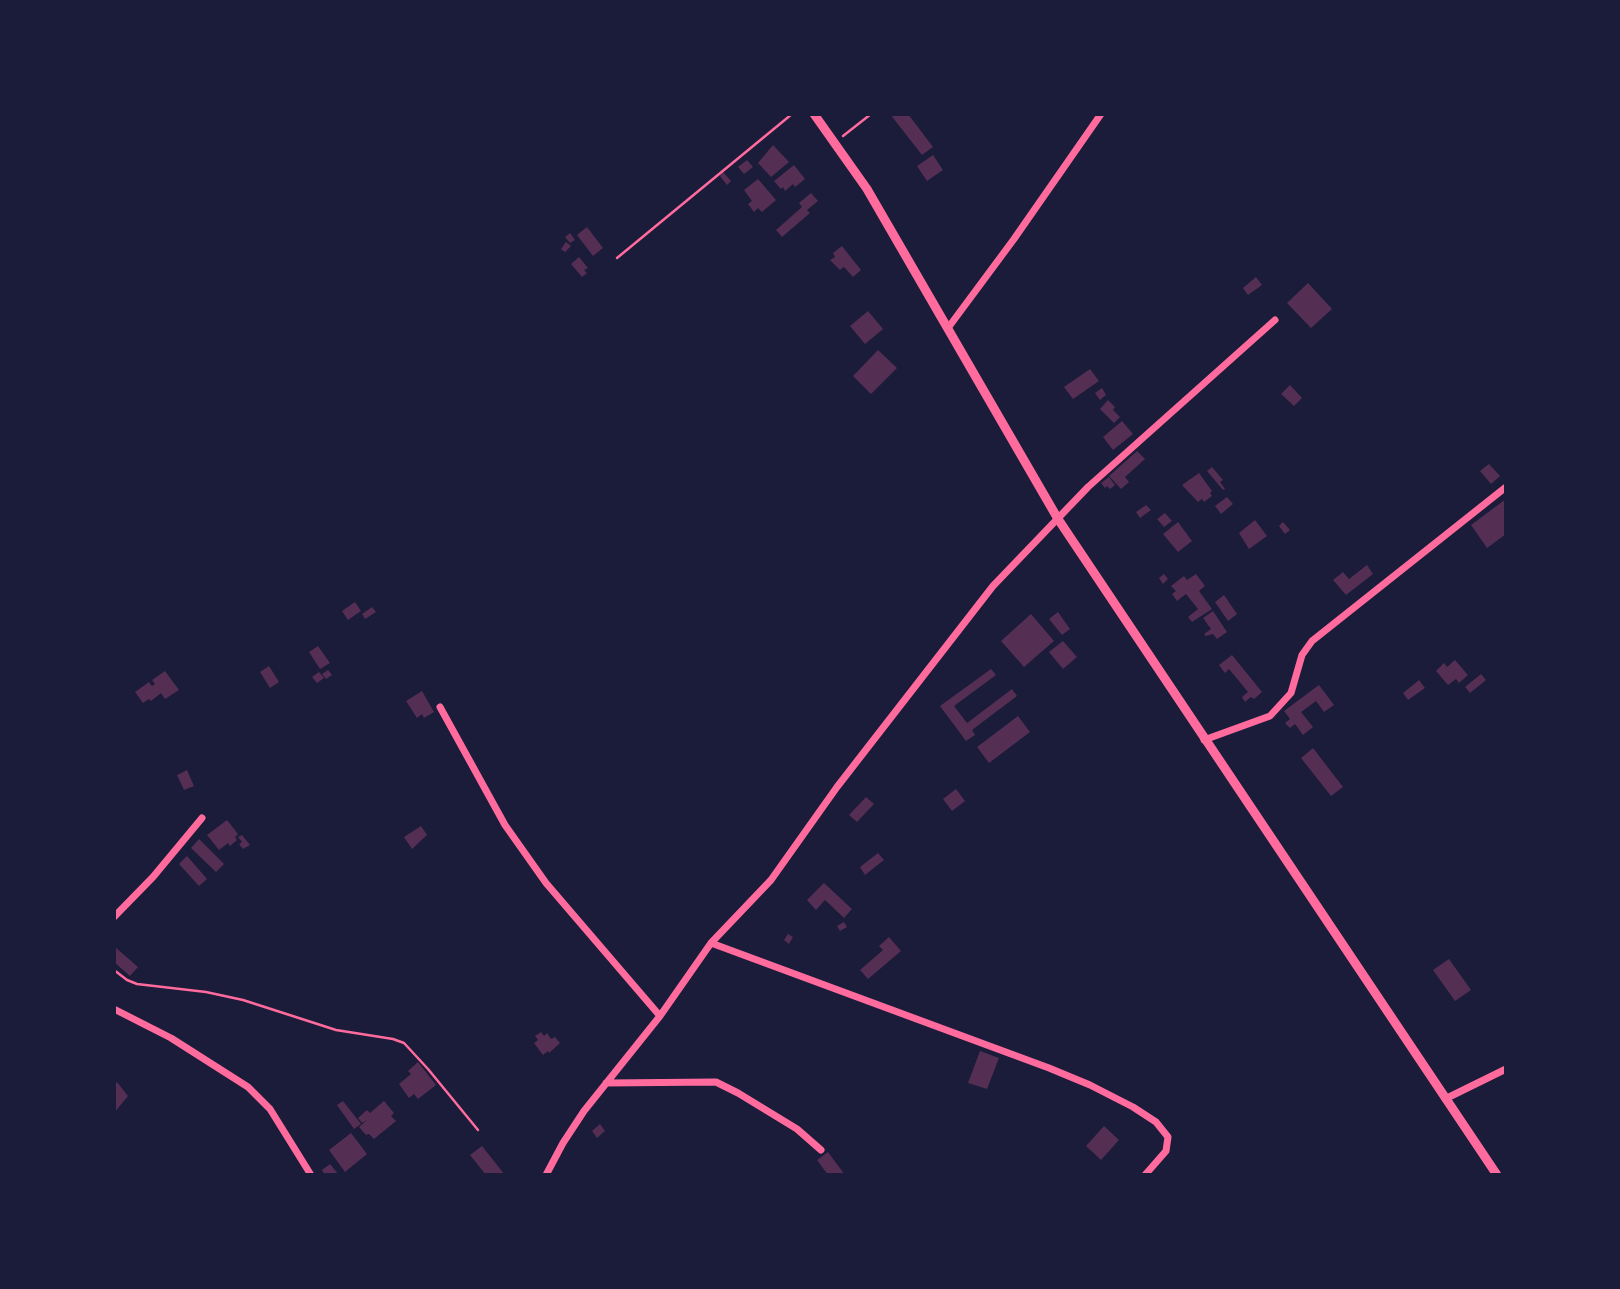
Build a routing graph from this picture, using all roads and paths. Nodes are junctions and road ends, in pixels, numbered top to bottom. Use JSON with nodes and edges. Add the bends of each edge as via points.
{"nodes":[{"id":1,"x":792,"y":114,"type":"edge"},
{"id":2,"x":814,"y":114,"type":"edge"},
{"id":3,"x":872,"y":114,"type":"edge"},
{"id":4,"x":1101,"y":114,"type":"edge"},
{"id":5,"x":835,"y":142,"type":"junction"},
{"id":6,"x":617,"y":258,"type":"dead end"},
{"id":7,"x":1275,"y":320,"type":"dead end"},
{"id":8,"x":948,"y":328,"type":"junction"},
{"id":9,"x":1506,"y":487,"type":"edge"},
{"id":10,"x":1058,"y":519,"type":"junction"},
{"id":11,"x":440,"y":708,"type":"dead end"},
{"id":12,"x":1205,"y":740,"type":"junction"},
{"id":13,"x":202,"y":818,"type":"dead end"},
{"id":14,"x":114,"y":918,"type":"edge"},
{"id":15,"x":711,"y":943,"type":"junction"},
{"id":16,"x":114,"y":970,"type":"edge"},
{"id":17,"x":114,"y":1009,"type":"edge"},
{"id":18,"x":660,"y":1016,"type":"junction"},
{"id":19,"x":1506,"y":1069,"type":"edge"},
{"id":20,"x":606,"y":1083,"type":"junction"},
{"id":21,"x":1445,"y":1099,"type":"junction"},
{"id":22,"x":478,"y":1130,"type":"dead end"},
{"id":23,"x":821,"y":1150,"type":"dead end"},
{"id":24,"x":311,"y":1175,"type":"edge"},
{"id":25,"x":547,"y":1175,"type":"edge"},
{"id":26,"x":1145,"y":1175,"type":"edge"},
{"id":27,"x":1497,"y":1175,"type":"edge"}],
"edges":[{"from":1,"to":6,"type":"path"},
{"from":2,"to":5,"type":"street"},
{"from":3,"to":5,"type":"path"},
{"from":4,"to":8,"type":"street"},
{"from":5,"to":8,"type":"street"},
{"from":7,"to":10,"type":"street"},
{"from":8,"to":10,"type":"street"},
{"from":9,"to":12,"type":"street","via":[[1311,641],[1291,693],[1270,716]]},
{"from":10,"to":12,"type":"street"},
{"from":10,"to":15,"type":"street","via":[[993,586],[771,880]]},
{"from":11,"to":18,"type":"street","via":[[505,825],[546,883]]},
{"from":12,"to":21,"type":"street"},
{"from":13,"to":14,"type":"street"},
{"from":15,"to":18,"type":"street"},
{"from":15,"to":26,"type":"street","via":[[1049,1068],[1133,1107],[1156,1122],[1168,1137],[1166,1152]]},
{"from":16,"to":22,"type":"path","via":[[137,984],[206,992],[336,1030],[393,1039],[411,1051]]},
{"from":17,"to":24,"type":"street","via":[[171,1038],[248,1087],[270,1109]]},
{"from":18,"to":20,"type":"street"},
{"from":19,"to":21,"type":"street"},
{"from":20,"to":23,"type":"street","via":[[716,1082],[797,1129]]},
{"from":20,"to":25,"type":"street","via":[[563,1143]]},
{"from":21,"to":27,"type":"street"}]}
